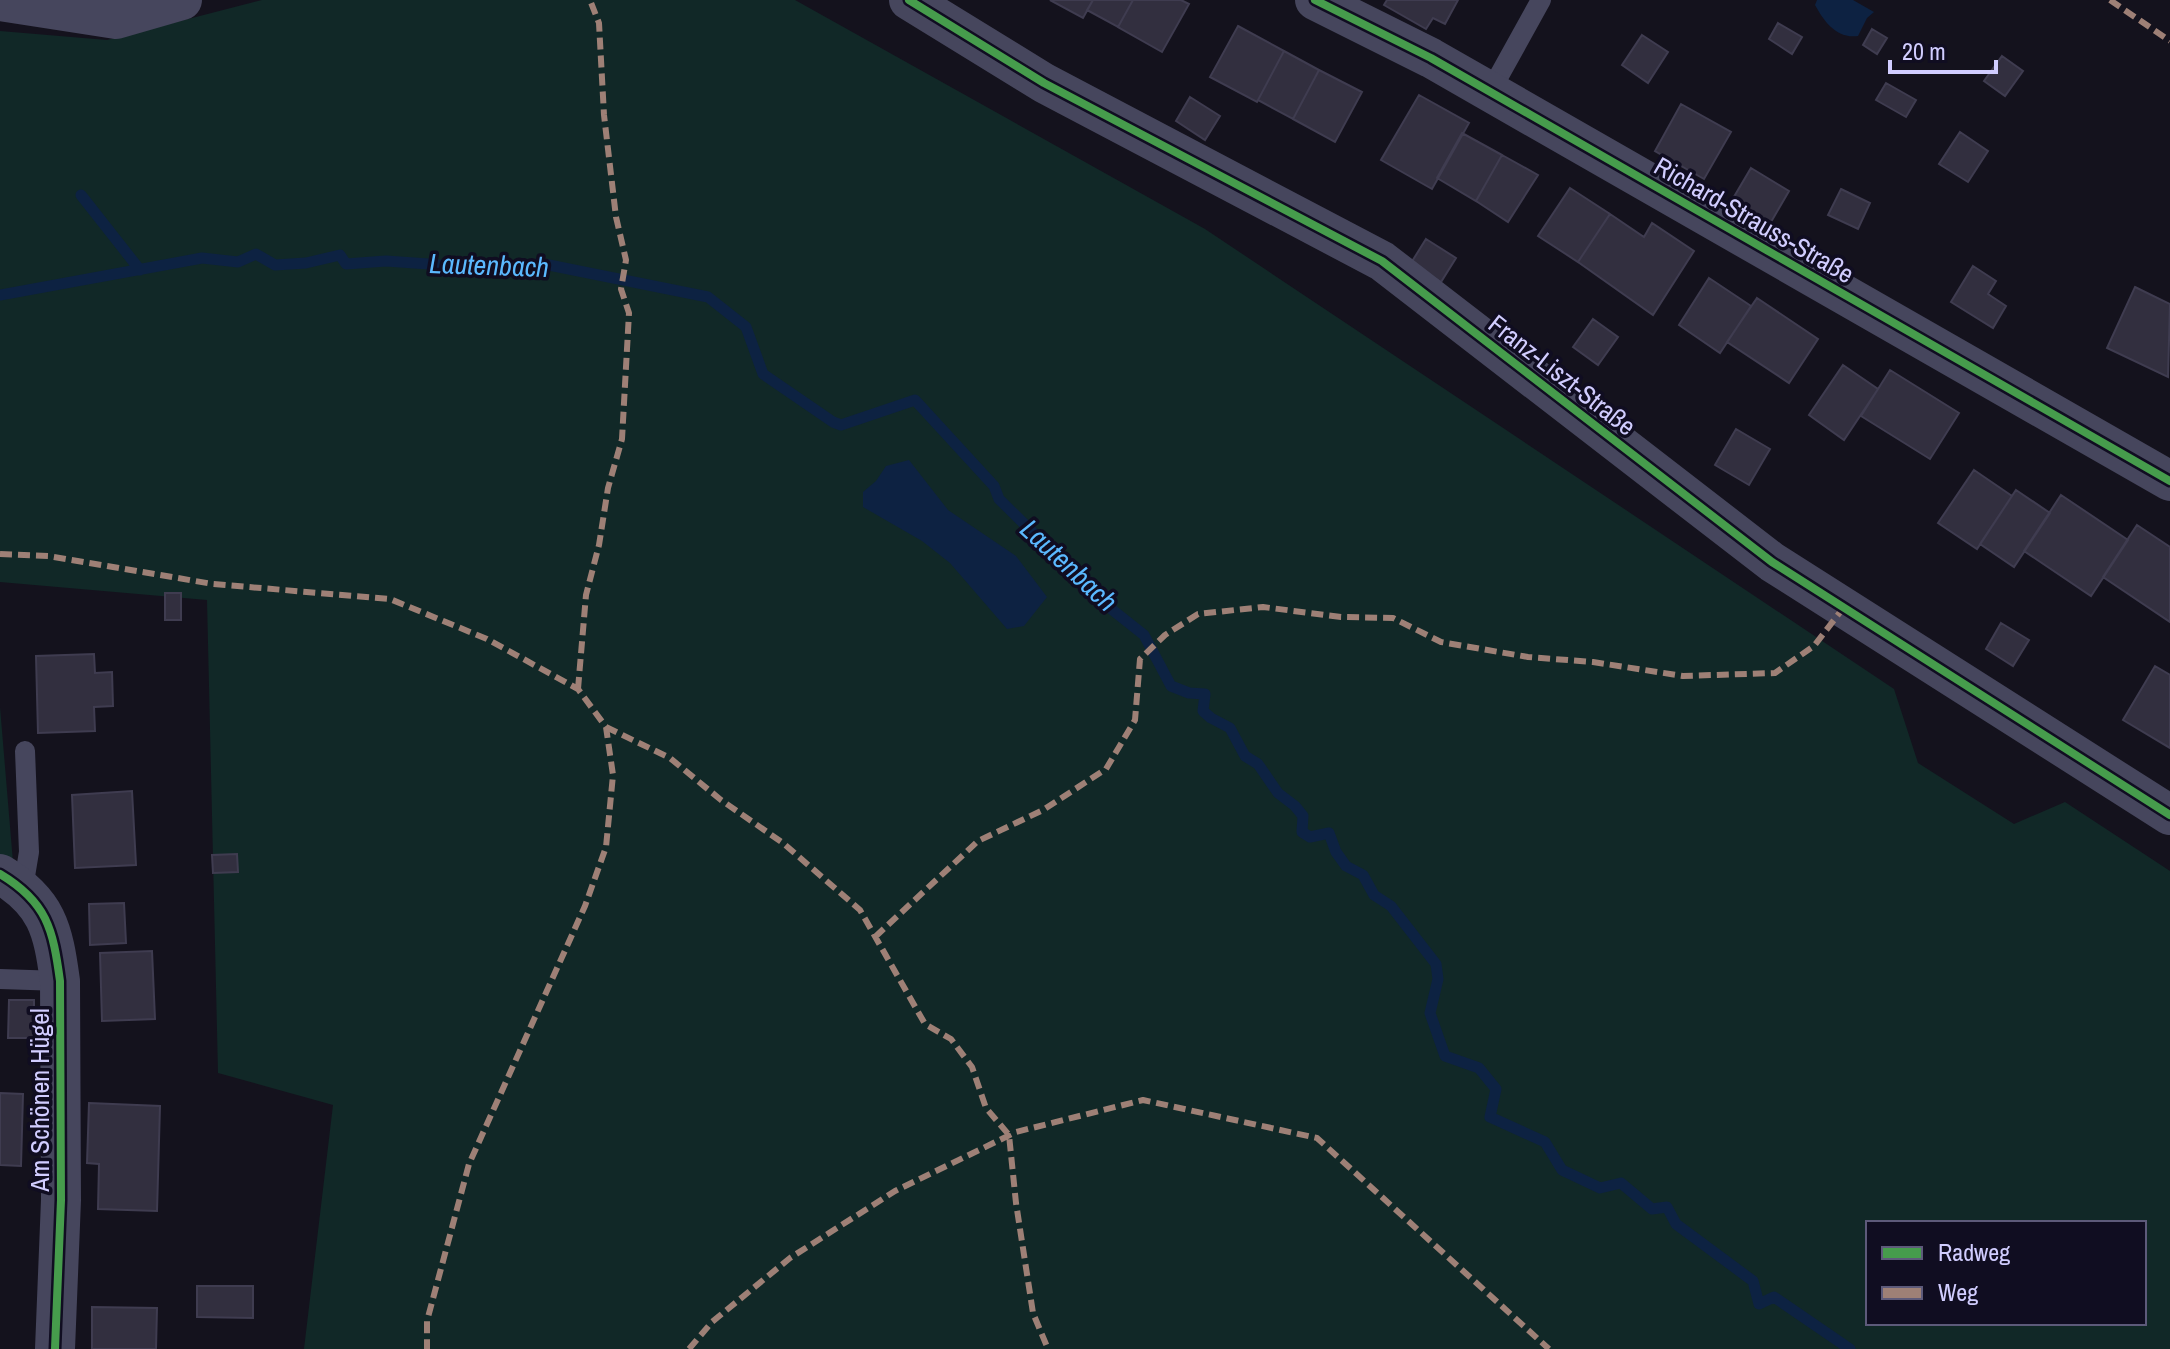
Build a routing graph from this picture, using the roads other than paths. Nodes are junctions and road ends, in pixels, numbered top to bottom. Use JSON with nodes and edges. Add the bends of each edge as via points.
{"nodes":[{"id":1,"x":182,"y":0,"type":"edge"},
{"id":2,"x":909,"y":0,"type":"edge"},
{"id":3,"x":1315,"y":0,"type":"edge"},
{"id":4,"x":1541,"y":0,"type":"edge"},
{"id":5,"x":0,"y":1,"type":"edge"},
{"id":6,"x":1490,"y":92,"type":"junction"},
{"id":7,"x":2170,"y":481,"type":"edge"},
{"id":8,"x":25,"y":751,"type":"dead end"},
{"id":9,"x":2170,"y":815,"type":"edge"},
{"id":10,"x":12,"y":881,"type":"edge"},
{"id":11,"x":0,"y":979,"type":"edge"},
{"id":12,"x":60,"y":981,"type":"junction"},
{"id":13,"x":55,"y":1349,"type":"edge"}],
"edges":[{"from":1,"to":5,"type":"street","via":[[116,19]]},
{"from":2,"to":9,"type":"street","name":"Franz-Liszt-Straße","via":[[1044,83],[1382,261],[1772,562]]},
{"from":3,"to":6,"type":"street","name":"Richard-Strauss-Straße"},
{"from":4,"to":6,"type":"lane"},
{"from":6,"to":7,"type":"street","name":"Richard-Strauss-Straße"},
{"from":8,"to":10,"type":"lane","name":"Am Schönen Hügel","via":[[29,852]]},
{"from":10,"to":12,"type":"street","name":"Am Schönen Hügel","via":[[46,916]]},
{"from":11,"to":12,"type":"lane","name":"Am Schönen Hügel"},
{"from":12,"to":13,"type":"street","name":"Am Schönen Hügel"}]}
